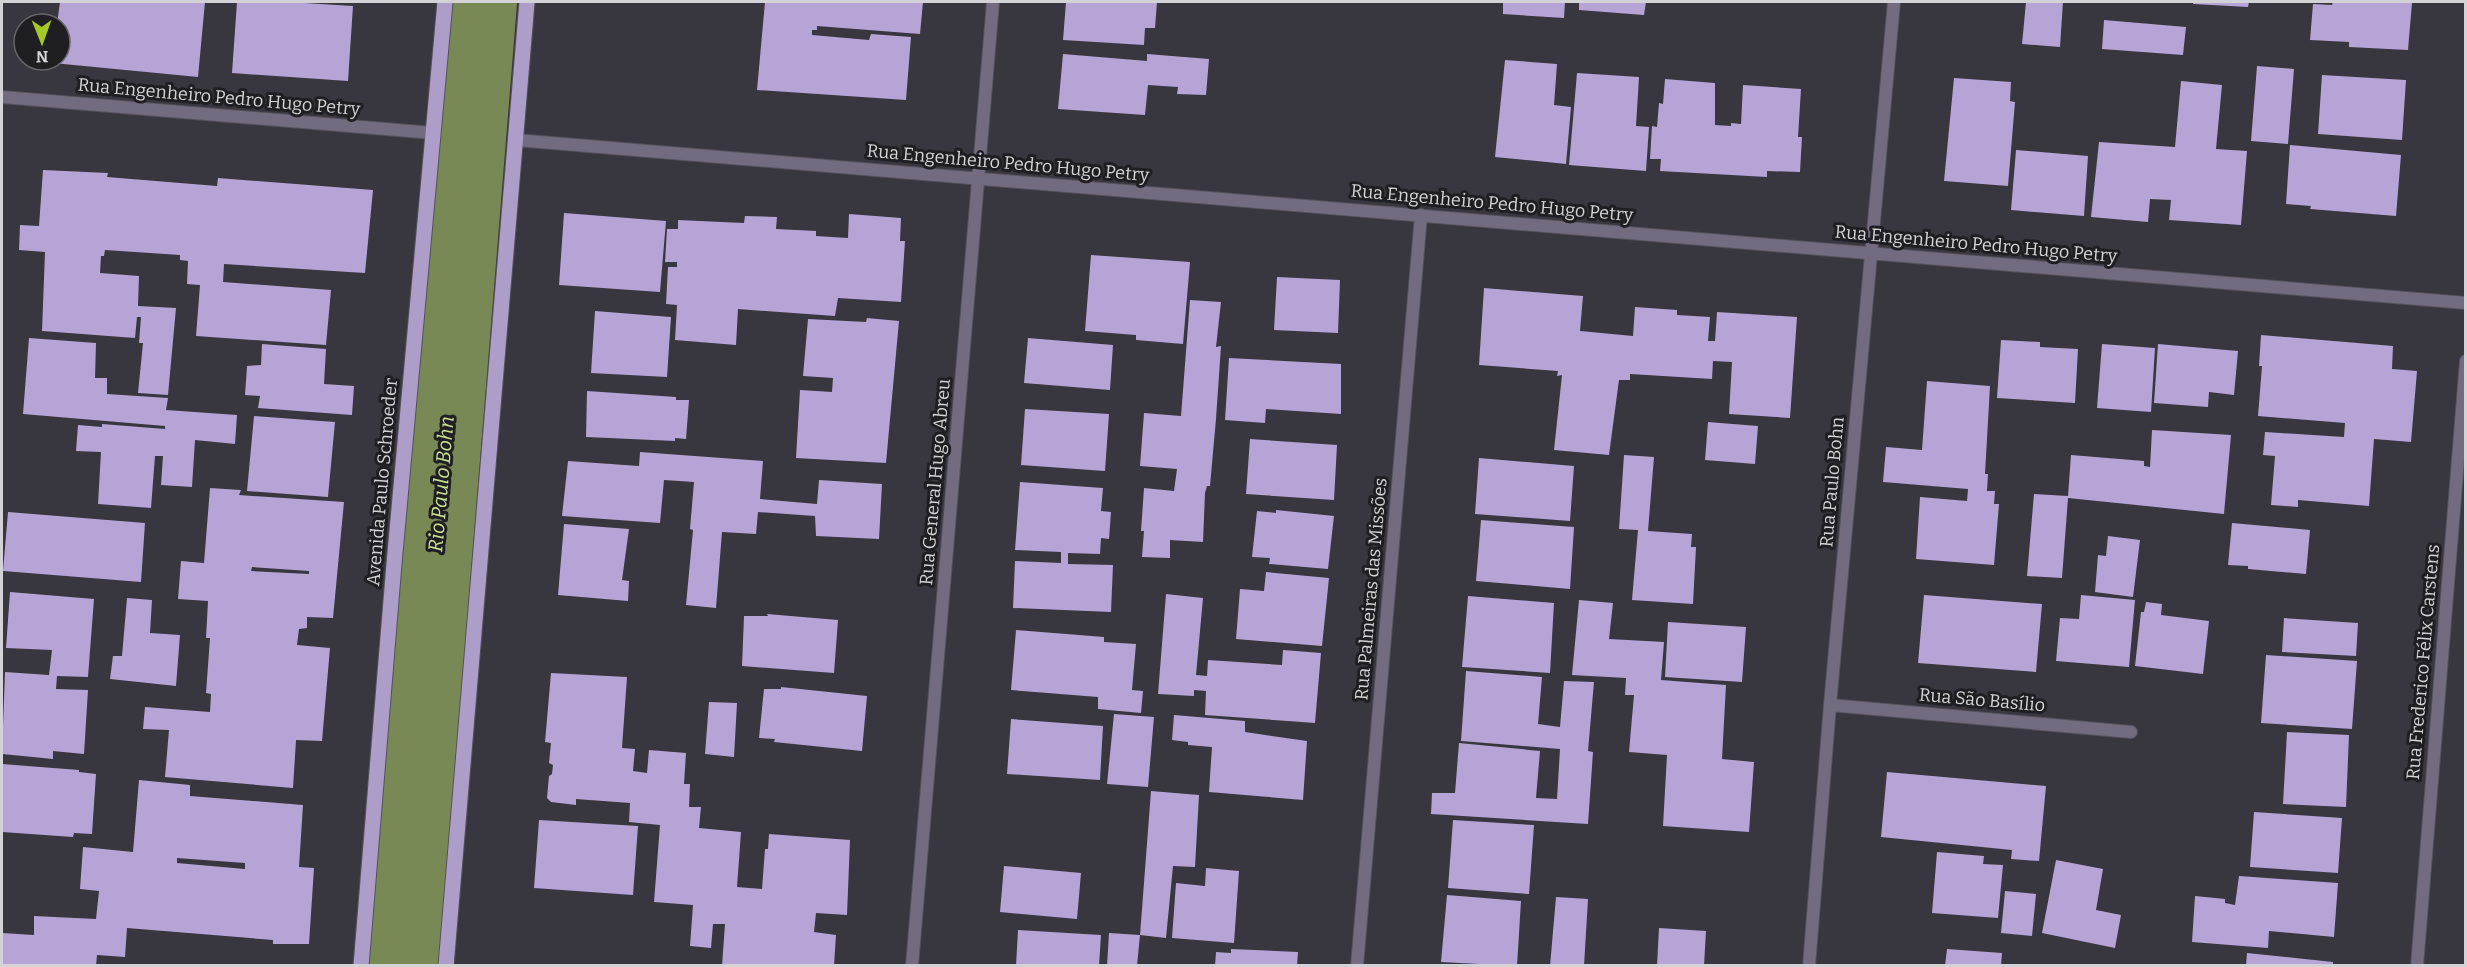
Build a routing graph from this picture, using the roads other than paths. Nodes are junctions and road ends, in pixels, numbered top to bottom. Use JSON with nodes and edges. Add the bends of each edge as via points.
{"nodes":[{"id":1,"x":444,"y":2,"type":"edge"},
{"id":2,"x":527,"y":2,"type":"edge"},
{"id":3,"x":993,"y":2,"type":"edge"},
{"id":4,"x":1894,"y":2,"type":"edge"},
{"id":5,"x":2,"y":97,"type":"edge"},
{"id":6,"x":433,"y":133,"type":"junction"},
{"id":7,"x":516,"y":140,"type":"junction"},
{"id":8,"x":978,"y":179,"type":"junction"},
{"id":9,"x":1421,"y":215,"type":"junction"},
{"id":10,"x":1870,"y":253,"type":"junction"},
{"id":11,"x":2466,"y":303,"type":"edge"},
{"id":12,"x":2466,"y":361,"type":"edge"},
{"id":13,"x":1830,"y":705,"type":"junction"},
{"id":14,"x":2130,"y":732,"type":"dead end"},
{"id":15,"x":361,"y":966,"type":"edge"},
{"id":16,"x":446,"y":966,"type":"edge"},
{"id":17,"x":912,"y":966,"type":"edge"},
{"id":18,"x":1357,"y":966,"type":"edge"},
{"id":19,"x":1809,"y":966,"type":"edge"},
{"id":20,"x":2416,"y":966,"type":"edge"}],
"edges":[{"from":1,"to":6,"type":"main road","name":"Avenida Paulo Schroeder"},
{"from":2,"to":7,"type":"main road"},
{"from":3,"to":8,"type":"street","name":"Rua General Hugo Abreu"},
{"from":4,"to":10,"type":"street","name":"Rua Paulo Bohn"},
{"from":5,"to":6,"type":"street","name":"Rua Engenheiro Pedro Hugo Petry"},
{"from":6,"to":15,"type":"main road","name":"Avenida Paulo Schroeder"},
{"from":7,"to":8,"type":"street","name":"Rua Engenheiro Pedro Hugo Petry"},
{"from":7,"to":16,"type":"main road"},
{"from":8,"to":9,"type":"street","name":"Rua Engenheiro Pedro Hugo Petry"},
{"from":8,"to":17,"type":"street","name":"Rua General Hugo Abreu"},
{"from":9,"to":10,"type":"street","name":"Rua Engenheiro Pedro Hugo Petry"},
{"from":9,"to":18,"type":"street","name":"Rua Palmeiras das Missões"},
{"from":10,"to":11,"type":"street","name":"Rua Engenheiro Pedro Hugo Petry"},
{"from":10,"to":13,"type":"street","name":"Rua Paulo Bohn"},
{"from":12,"to":20,"type":"street","name":"Rua Frederico Félix Carstens"},
{"from":13,"to":14,"type":"street","name":"Rua São Basílio"},
{"from":13,"to":19,"type":"street","name":"Rua Paulo Bohn"}]}
